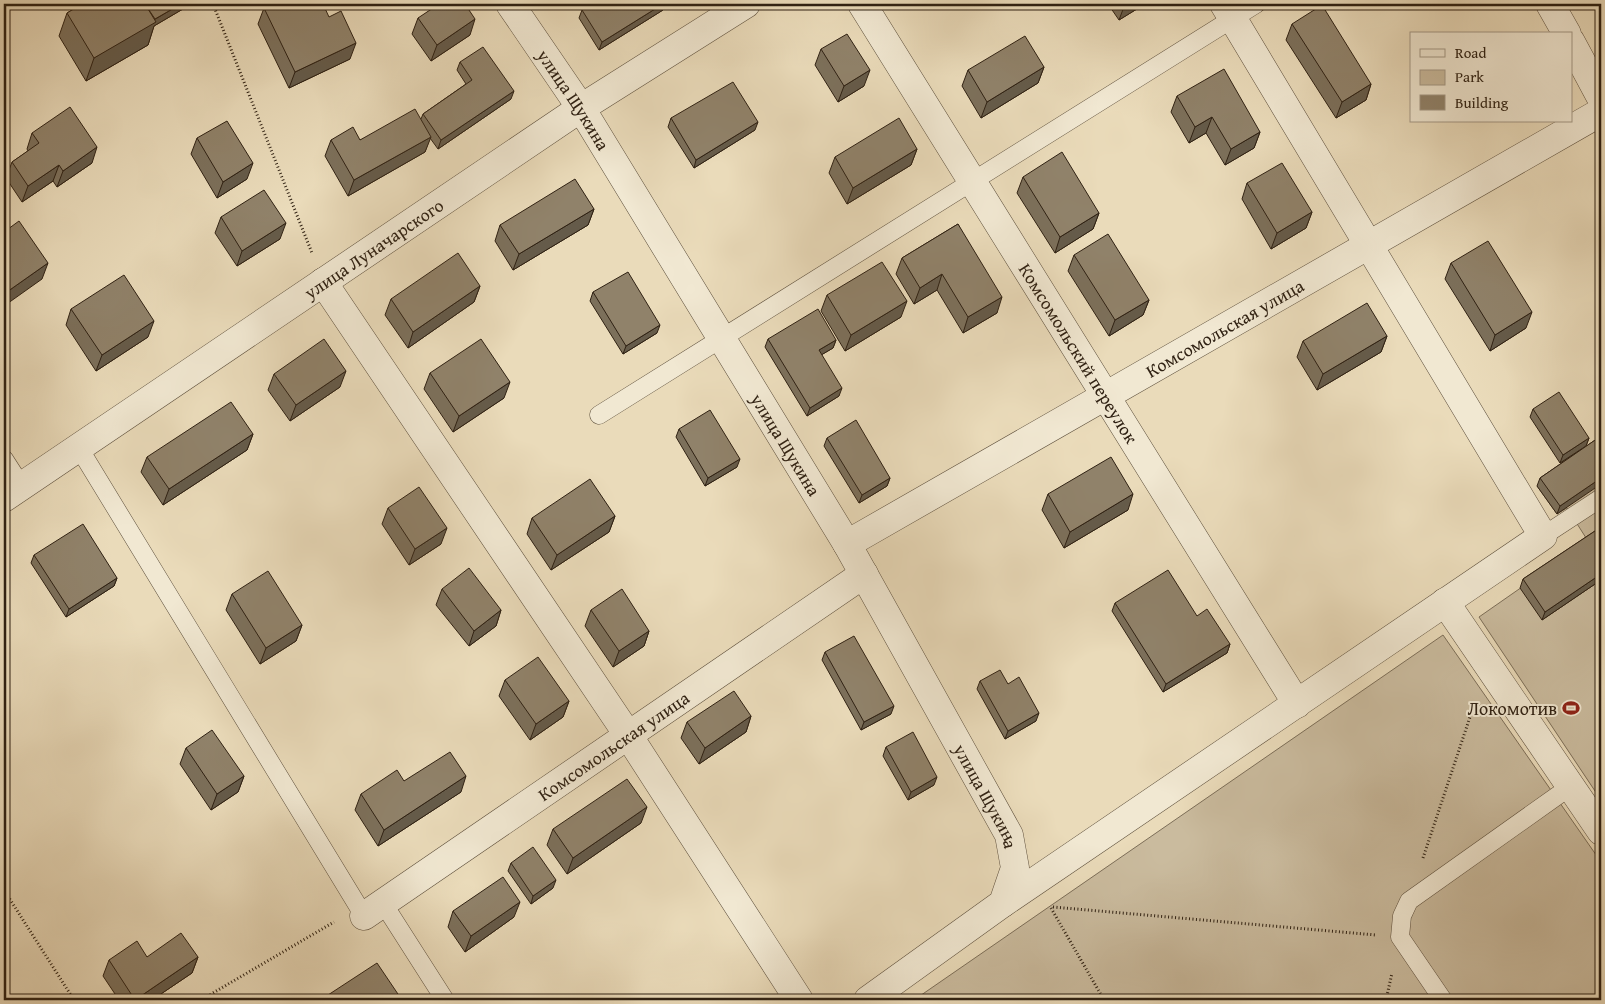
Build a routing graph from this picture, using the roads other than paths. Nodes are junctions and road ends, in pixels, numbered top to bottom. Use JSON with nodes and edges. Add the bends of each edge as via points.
{"nodes":[{"id":1,"x":510,"y":4,"type":"edge"},
{"id":2,"x":746,"y":4,"type":"edge"},
{"id":3,"x":862,"y":4,"type":"edge"},
{"id":4,"x":1256,"y":4,"type":"edge"},
{"id":5,"x":1550,"y":4,"type":"edge"},
{"id":6,"x":1228,"y":11,"type":"edge"},
{"id":7,"x":1566,"y":32,"type":"edge"},
{"id":8,"x":1572,"y":44,"type":"edge"},
{"id":9,"x":1601,"y":98,"type":"edge"},
{"id":10,"x":581,"y":108,"type":"junction"},
{"id":11,"x":1601,"y":112,"type":"edge"},
{"id":12,"x":972,"y":181,"type":"junction"},
{"id":13,"x":1368,"y":246,"type":"junction"},
{"id":14,"x":323,"y":282,"type":"junction"},
{"id":15,"x":722,"y":338,"type":"junction"},
{"id":16,"x":1106,"y":396,"type":"junction"},
{"id":17,"x":599,"y":415,"type":"dead end"},
{"id":18,"x":79,"y":448,"type":"junction"},
{"id":19,"x":4,"y":459,"type":"edge"},
{"id":20,"x":13,"y":493,"type":"edge"},
{"id":21,"x":1601,"y":498,"type":"edge"},
{"id":22,"x":1543,"y":536,"type":"junction"},
{"id":23,"x":847,"y":544,"type":"junction"},
{"id":24,"x":864,"y":574,"type":"junction"},
{"id":25,"x":1445,"y":602,"type":"junction"},
{"id":26,"x":1297,"y":704,"type":"junction"},
{"id":27,"x":628,"y":735,"type":"junction"},
{"id":28,"x":1571,"y":786,"type":"junction"},
{"id":29,"x":1601,"y":831,"type":"edge"},
{"id":30,"x":1003,"y":903,"type":"junction"},
{"id":31,"x":374,"y":909,"type":"junction"},
{"id":32,"x":445,"y":1000,"type":"edge"},
{"id":33,"x":799,"y":1000,"type":"edge"},
{"id":34,"x":868,"y":1000,"type":"edge"},
{"id":35,"x":1443,"y":1000,"type":"edge"}],
"edges":[{"from":1,"to":10,"type":"street","name":"улица Щукина"},
{"from":2,"to":10,"type":"street","name":"улица Луначарского"},
{"from":3,"to":12,"type":"street","name":"Комсомольский переулок"},
{"from":4,"to":6,"type":"lane"},
{"from":5,"to":7,"type":"street"},
{"from":6,"to":12,"type":"lane"},
{"from":6,"to":13,"type":"street"},
{"from":8,"to":9,"type":"street"},
{"from":10,"to":14,"type":"street","name":"улица Луначарского"},
{"from":10,"to":15,"type":"street","name":"улица Щукина"},
{"from":11,"to":13,"type":"street","name":"Комсомольская улица"},
{"from":12,"to":15,"type":"lane"},
{"from":12,"to":16,"type":"street","name":"Комсомольский переулок"},
{"from":13,"to":16,"type":"street","name":"Комсомольская улица"},
{"from":13,"to":22,"type":"street"},
{"from":14,"to":18,"type":"street","name":"улица Луначарского"},
{"from":14,"to":27,"type":"street"},
{"from":15,"to":17,"type":"lane"},
{"from":15,"to":23,"type":"street","name":"улица Щукина"},
{"from":16,"to":23,"type":"street","name":"Комсомольская улица"},
{"from":16,"to":26,"type":"street","name":"Комсомольский переулок"},
{"from":18,"to":20,"type":"street","name":"улица Луначарского"},
{"from":18,"to":31,"type":"lane"},
{"from":19,"to":20,"type":"lane"},
{"from":21,"to":22,"type":"lane"},
{"from":22,"to":25,"type":"street"},
{"from":23,"to":24,"type":"street","name":"улица Щукина"},
{"from":24,"to":27,"type":"street","name":"Комсомольская улица"},
{"from":24,"to":30,"type":"street","name":"улица Щукина","via":[[1009,835],[1015,868]]},
{"from":25,"to":26,"type":"street"},
{"from":25,"to":28,"type":"street"},
{"from":26,"to":30,"type":"street"},
{"from":27,"to":31,"type":"street","name":"Комсомольская улица"},
{"from":27,"to":33,"type":"street"},
{"from":28,"to":29,"type":"street"},
{"from":28,"to":35,"type":"lane","via":[[1409,901],[1402,916],[1400,937]]},
{"from":30,"to":34,"type":"street"},
{"from":31,"to":32,"type":"lane"}]}
